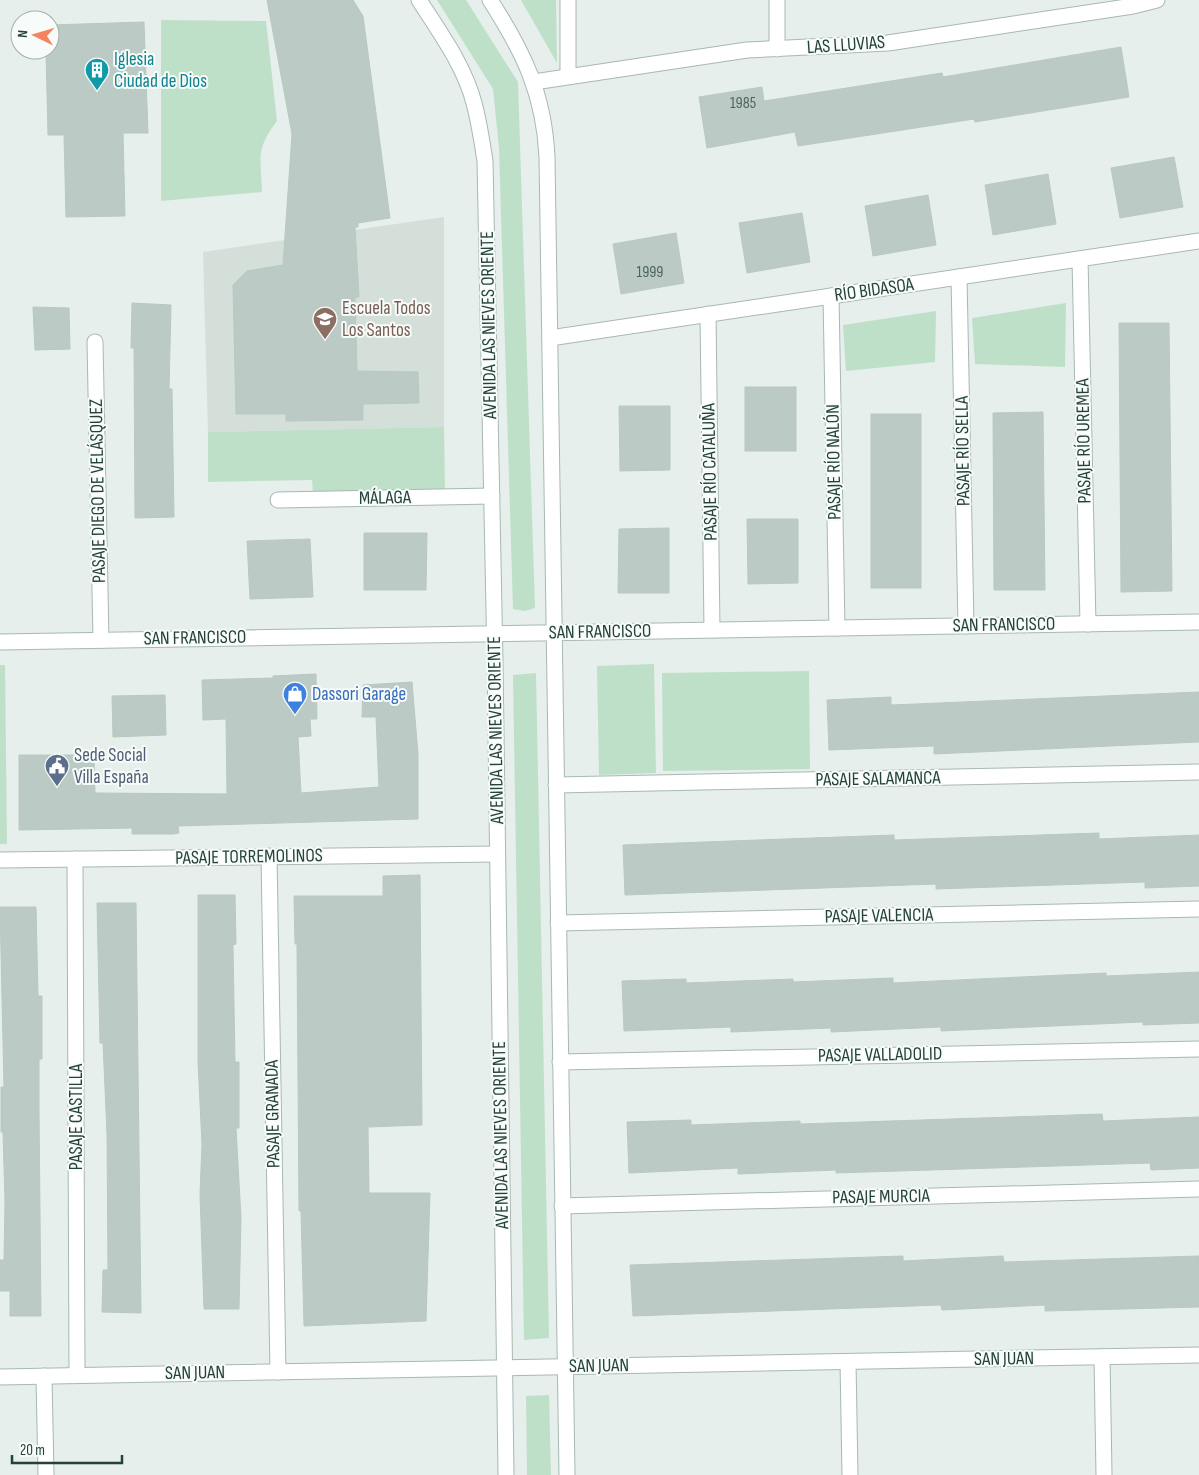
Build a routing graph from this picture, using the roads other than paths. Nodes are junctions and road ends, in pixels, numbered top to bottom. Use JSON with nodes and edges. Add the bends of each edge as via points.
{"nodes":[{"id":1,"x":419,"y":0,"type":"edge"},
{"id":2,"x":490,"y":0,"type":"edge"},
{"id":3,"x":568,"y":0,"type":"edge"},
{"id":4,"x":777,"y":0,"type":"edge"},
{"id":5,"x":1157,"y":0,"type":"edge"},
{"id":6,"x":777,"y":49,"type":"junction"},
{"id":7,"x":568,"y":76,"type":"junction"},
{"id":8,"x":534,"y":82,"type":"junction"},
{"id":9,"x":1199,"y":241,"type":"edge"},
{"id":10,"x":1080,"y":259,"type":"junction"},
{"id":11,"x":959,"y":277,"type":"junction"},
{"id":12,"x":831,"y":296,"type":"junction"},
{"id":13,"x":708,"y":314,"type":"junction"},
{"id":14,"x":550,"y":338,"type":"junction"},
{"id":15,"x":95,"y":342,"type":"dead end"},
{"id":16,"x":492,"y":496,"type":"junction"},
{"id":17,"x":278,"y":500,"type":"dead end"},
{"id":18,"x":1199,"y":622,"type":"edge"},
{"id":19,"x":1088,"y":624,"type":"junction"},
{"id":20,"x":966,"y":626,"type":"junction"},
{"id":21,"x":837,"y":628,"type":"junction"},
{"id":22,"x":712,"y":630,"type":"junction"},
{"id":23,"x":554,"y":633,"type":"junction"},
{"id":24,"x":494,"y":634,"type":"junction"},
{"id":25,"x":101,"y":640,"type":"junction"},
{"id":26,"x":0,"y":642,"type":"edge"},
{"id":27,"x":1199,"y":772,"type":"edge"},
{"id":28,"x":556,"y":785,"type":"junction"},
{"id":29,"x":497,"y":854,"type":"junction"},
{"id":30,"x":269,"y":856,"type":"junction"},
{"id":31,"x":75,"y":859,"type":"junction"},
{"id":32,"x":0,"y":860,"type":"edge"},
{"id":33,"x":1199,"y":909,"type":"edge"},
{"id":34,"x":558,"y":923,"type":"junction"},
{"id":35,"x":1199,"y":1048,"type":"edge"},
{"id":36,"x":560,"y":1062,"type":"junction"},
{"id":37,"x":1199,"y":1189,"type":"edge"},
{"id":38,"x":562,"y":1206,"type":"junction"},
{"id":39,"x":1199,"y":1355,"type":"edge"},
{"id":40,"x":1102,"y":1357,"type":"junction"},
{"id":41,"x":848,"y":1362,"type":"junction"},
{"id":42,"x":565,"y":1367,"type":"junction"},
{"id":43,"x":505,"y":1368,"type":"junction"},
{"id":44,"x":278,"y":1372,"type":"junction"},
{"id":45,"x":77,"y":1375,"type":"junction"},
{"id":46,"x":44,"y":1376,"type":"junction"},
{"id":47,"x":0,"y":1377,"type":"edge"},
{"id":48,"x":46,"y":1475,"type":"edge"},
{"id":49,"x":506,"y":1475,"type":"edge"},
{"id":50,"x":567,"y":1475,"type":"edge"},
{"id":51,"x":850,"y":1475,"type":"edge"},
{"id":52,"x":1104,"y":1475,"type":"edge"}],
"edges":[{"from":1,"to":16,"type":"street","name":"AVENIDA LAS NIEVES ORIENTE","via":[[452,50],[464,75],[474,102],[484,152]]},
{"from":2,"to":8,"type":"street","via":[[524,55]]},
{"from":3,"to":7,"type":"street"},
{"from":4,"to":6,"type":"street"},
{"from":5,"to":6,"type":"street","name":"LAS LLUVIAS","via":[[888,43]]},
{"from":6,"to":7,"type":"street","name":"LAS LLUVIAS","via":[[712,54]]},
{"from":7,"to":8,"type":"street","name":"LAS LLUVIAS"},
{"from":8,"to":14,"type":"street","via":[[546,132]]},
{"from":9,"to":10,"type":"street","name":"RÍO BIDASOA"},
{"from":10,"to":11,"type":"street","name":"RÍO BIDASOA"},
{"from":10,"to":19,"type":"street","name":"PASAJE RÍO UREMEA"},
{"from":11,"to":12,"type":"street","name":"RÍO BIDASOA"},
{"from":11,"to":20,"type":"street","name":"PASAJE RÍO SELLA"},
{"from":12,"to":13,"type":"street","name":"RÍO BIDASOA"},
{"from":12,"to":21,"type":"street","name":"PASAJE RÍO NALÓN"},
{"from":13,"to":14,"type":"street","name":"RÍO BIDASOA"},
{"from":13,"to":22,"type":"street","name":"PASAJE RÍO CATALUÑA"},
{"from":14,"to":23,"type":"street"},
{"from":15,"to":25,"type":"street","name":"PASAJE DIEGO DE VELÁSQUEZ"},
{"from":16,"to":17,"type":"street","name":"MÁLAGA"},
{"from":16,"to":24,"type":"street","name":"AVENIDA LAS NIEVES ORIENTE"},
{"from":18,"to":19,"type":"street","name":"SAN FRANCISCO"},
{"from":19,"to":20,"type":"street","name":"SAN FRANCISCO"},
{"from":20,"to":21,"type":"street","name":"SAN FRANCISCO"},
{"from":21,"to":22,"type":"street","name":"SAN FRANCISCO"},
{"from":22,"to":23,"type":"street","name":"SAN FRANCISCO"},
{"from":23,"to":24,"type":"street","name":"SAN FRANCISCO"},
{"from":23,"to":28,"type":"street"},
{"from":24,"to":25,"type":"street","name":"SAN FRANCISCO"},
{"from":24,"to":29,"type":"street","name":"AVENIDA LAS NIEVES ORIENTE"},
{"from":25,"to":26,"type":"street","name":"SAN FRANCISCO"},
{"from":27,"to":28,"type":"street","name":"PASAJE SALAMANCA"},
{"from":28,"to":34,"type":"street"},
{"from":29,"to":30,"type":"street","name":"PASAJE TORREMOLINOS"},
{"from":29,"to":43,"type":"street","name":"AVENIDA LAS NIEVES ORIENTE"},
{"from":30,"to":31,"type":"street","name":"PASAJE TORREMOLINOS"},
{"from":30,"to":44,"type":"street","name":"PASAJE GRANADA"},
{"from":31,"to":32,"type":"street","name":"PASAJE TORREMOLINOS"},
{"from":31,"to":45,"type":"street","name":"PASAJE CASTILLA"},
{"from":33,"to":34,"type":"street","name":"PASAJE VALENCIA"},
{"from":34,"to":36,"type":"street"},
{"from":35,"to":36,"type":"street","name":"PASAJE VALLADOLID"},
{"from":36,"to":38,"type":"street"},
{"from":37,"to":38,"type":"street","name":"PASAJE MURCIA"},
{"from":38,"to":42,"type":"street"},
{"from":39,"to":40,"type":"street","name":"SAN JUAN"},
{"from":40,"to":41,"type":"street","name":"SAN JUAN"},
{"from":40,"to":52,"type":"street"},
{"from":41,"to":42,"type":"street","name":"SAN JUAN"},
{"from":41,"to":51,"type":"street"},
{"from":42,"to":43,"type":"street","name":"SAN JUAN"},
{"from":42,"to":50,"type":"street"},
{"from":43,"to":44,"type":"street","name":"SAN JUAN"},
{"from":43,"to":49,"type":"street","name":"AVENIDA LAS NIEVES ORIENTE"},
{"from":44,"to":45,"type":"street","name":"SAN JUAN"},
{"from":45,"to":46,"type":"street","name":"SAN JUAN"},
{"from":46,"to":47,"type":"street","name":"SAN JUAN"},
{"from":46,"to":48,"type":"street"}]}
